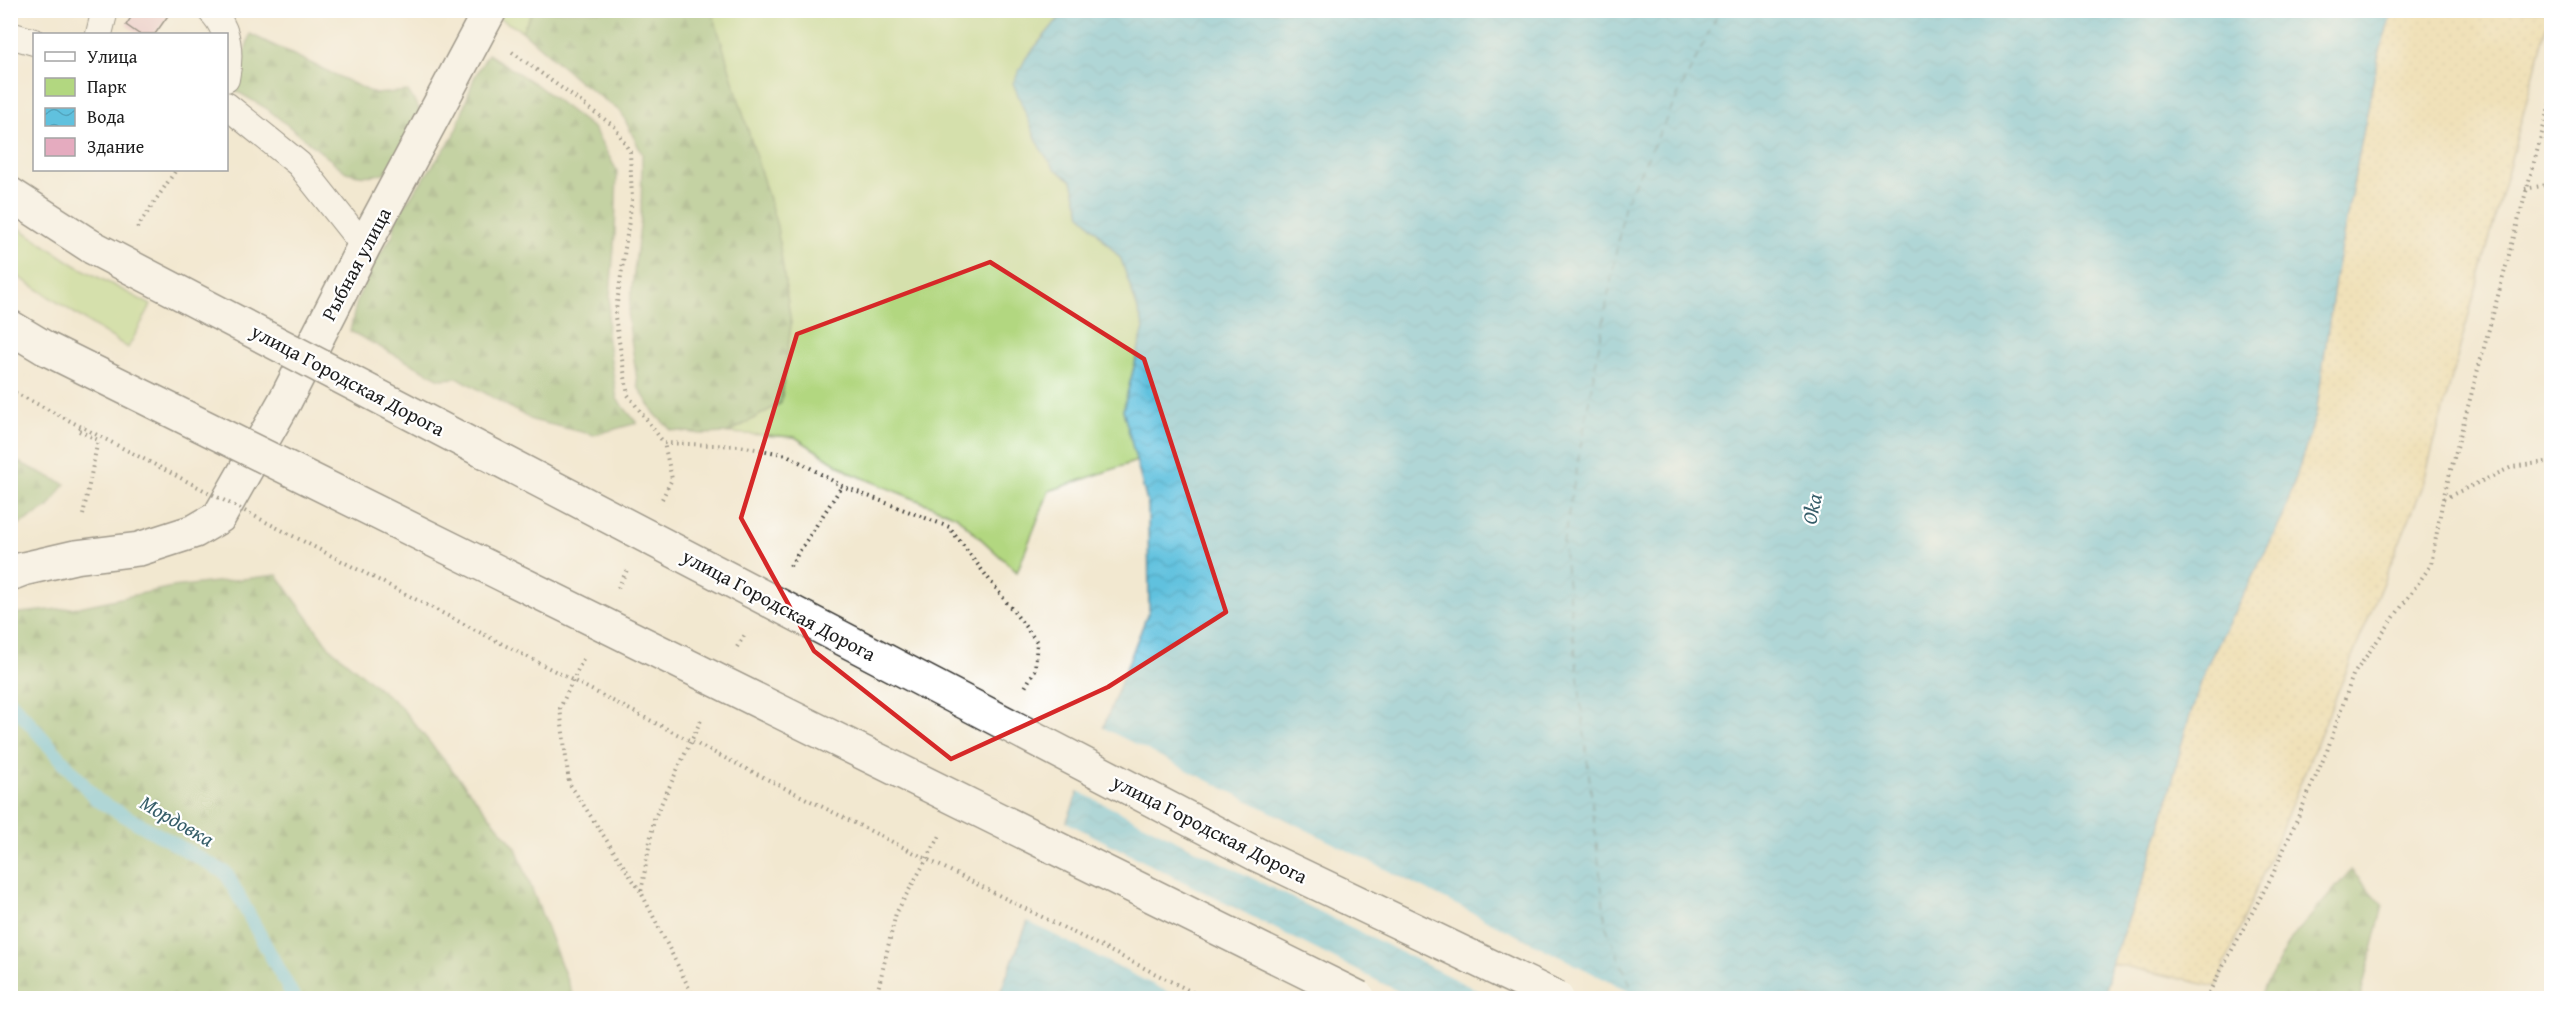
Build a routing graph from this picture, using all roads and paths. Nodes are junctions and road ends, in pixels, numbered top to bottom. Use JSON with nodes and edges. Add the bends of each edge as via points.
{"nodes":[{"id":1,"x":105,"y":10,"type":"edge"},
{"id":2,"x":210,"y":10,"type":"edge"},
{"id":3,"x":485,"y":20,"type":"edge"},
{"id":4,"x":99,"y":33,"type":"edge"},
{"id":5,"x":226,"y":33,"type":"edge"},
{"id":6,"x":10,"y":35,"type":"edge"},
{"id":7,"x":33,"y":42,"type":"edge"},
{"id":8,"x":2552,"y":96,"type":"edge"},
{"id":9,"x":228,"y":107,"type":"edge"},
{"id":10,"x":175,"y":171,"type":"edge"},
{"id":11,"x":2552,"y":184,"type":"edge"},
{"id":12,"x":2525,"y":189,"type":"junction"},
{"id":13,"x":10,"y":194,"type":"edge"},
{"id":14,"x":135,"y":232,"type":"dead end"},
{"id":15,"x":364,"y":246,"type":"junction"},
{"id":16,"x":10,"y":327,"type":"edge"},
{"id":17,"x":10,"y":390,"type":"edge"},
{"id":18,"x":85,"y":427,"type":"junction"},
{"id":19,"x":2552,"y":461,"type":"edge"},
{"id":20,"x":842,"y":486,"type":"junction"},
{"id":21,"x":2443,"y":499,"type":"junction"},
{"id":22,"x":75,"y":557,"type":"junction"},
{"id":23,"x":785,"y":573,"type":"dead end"},
{"id":24,"x":10,"y":574,"type":"edge"},
{"id":25,"x":747,"y":632,"type":"dead end"},
{"id":26,"x":734,"y":651,"type":"dead end"},
{"id":27,"x":1023,"y":690,"type":"dead end"},
{"id":28,"x":704,"y":714,"type":"dead end"},
{"id":29,"x":942,"y":832,"type":"dead end"},
{"id":30,"x":694,"y":999,"type":"edge"},
{"id":31,"x":876,"y":999,"type":"edge"},
{"id":32,"x":1204,"y":999,"type":"edge"},
{"id":33,"x":1359,"y":999,"type":"edge"},
{"id":34,"x":1557,"y":999,"type":"edge"},
{"id":35,"x":2206,"y":999,"type":"edge"}],
"edges":[{"from":1,"to":4,"type":"lane"},
{"from":2,"to":5,"type":"lane"},
{"from":3,"to":15,"type":"main road","name":"Рыбная улица"},
{"from":3,"to":20,"type":"path","via":[[615,127],[630,152],[632,200],[615,317],[628,395],[664,443],[740,446],[787,455]]},
{"from":6,"to":7,"type":"lane"},
{"from":8,"to":12,"type":"path"},
{"from":9,"to":15,"type":"lane","via":[[299,164]]},
{"from":10,"to":14,"type":"path"},
{"from":11,"to":12,"type":"path"},
{"from":12,"to":21,"type":"path"},
{"from":13,"to":34,"type":"main road","name":"улица Городская Дорога","bridge":true,"via":[[92,247],[1256,854]]},
{"from":15,"to":22,"type":"main road","name":"Рыбная улица","via":[[285,401],[219,517],[195,531],[139,549]]},
{"from":16,"to":33,"type":"main road","bridge":true,"via":[[45,348]]},
{"from":17,"to":18,"type":"path","bridge":true},
{"from":18,"to":22,"type":"path","via":[[77,430],[98,440]]},
{"from":18,"to":32,"type":"path","bridge":true,"via":[[660,725]]},
{"from":19,"to":21,"type":"path","via":[[2512,467]]},
{"from":20,"to":23,"type":"path"},
{"from":20,"to":27,"type":"path","via":[[949,527],[1037,642],[1035,670]]},
{"from":21,"to":35,"type":"path","via":[[2431,565],[2353,675],[2327,751],[2273,874]]},
{"from":22,"to":24,"type":"main road"},
{"from":25,"to":26,"type":"path"},
{"from":28,"to":30,"type":"path","via":[[654,819],[641,892]]},
{"from":29,"to":31,"type":"path","via":[[896,913]]}]}
